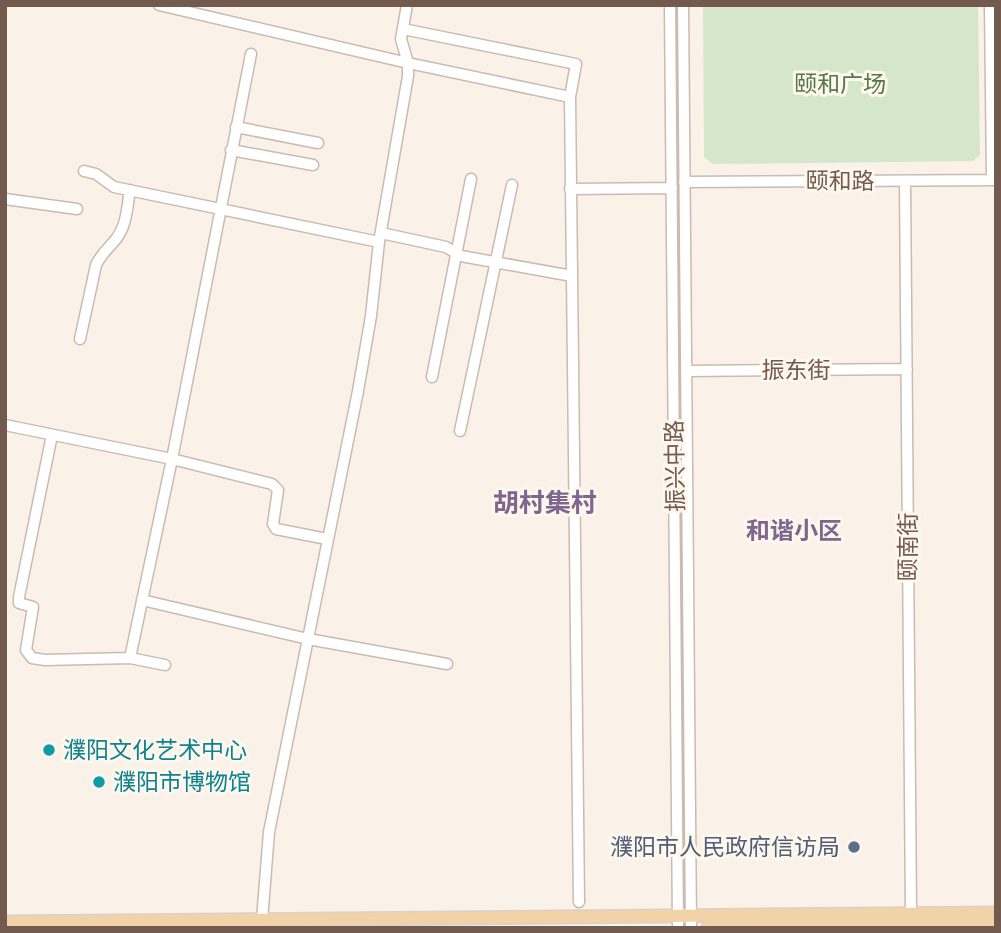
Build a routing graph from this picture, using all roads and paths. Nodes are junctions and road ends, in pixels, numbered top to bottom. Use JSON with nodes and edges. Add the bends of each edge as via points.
{"nodes":[{"id":1,"x":159,"y":5,"type":"edge"},
{"id":2,"x":407,"y":5,"type":"edge"},
{"id":3,"x":670,"y":5,"type":"edge"},
{"id":4,"x":683,"y":5,"type":"edge"},
{"id":5,"x":990,"y":5,"type":"edge"},
{"id":6,"x":188,"y":8,"type":"edge"},
{"id":7,"x":402,"y":29,"type":"junction"},
{"id":8,"x":251,"y":54,"type":"dead end"},
{"id":9,"x":408,"y":63,"type":"junction"},
{"id":10,"x":570,"y":97,"type":"junction"},
{"id":11,"x":236,"y":127,"type":"junction"},
{"id":12,"x":318,"y":143,"type":"dead end"},
{"id":13,"x":231,"y":150,"type":"junction"},
{"id":14,"x":313,"y":165,"type":"dead end"},
{"id":15,"x":84,"y":171,"type":"dead end"},
{"id":16,"x":471,"y":179,"type":"dead end"},
{"id":17,"x":994,"y":180,"type":"edge"},
{"id":18,"x":905,"y":181,"type":"junction"},
{"id":19,"x":684,"y":182,"type":"junction"},
{"id":20,"x":512,"y":186,"type":"dead end"},
{"id":21,"x":672,"y":188,"type":"junction"},
{"id":22,"x":570,"y":189,"type":"junction"},
{"id":23,"x":130,"y":190,"type":"junction"},
{"id":24,"x":5,"y":199,"type":"edge"},
{"id":25,"x":220,"y":208,"type":"junction"},
{"id":26,"x":77,"y":209,"type":"dead end"},
{"id":27,"x":380,"y":237,"type":"junction"},
{"id":28,"x":456,"y":253,"type":"junction"},
{"id":29,"x":496,"y":263,"type":"junction"},
{"id":30,"x":572,"y":276,"type":"junction"},
{"id":31,"x":80,"y":339,"type":"dead end"},
{"id":32,"x":907,"y":369,"type":"junction"},
{"id":33,"x":686,"y":371,"type":"junction"},
{"id":34,"x":432,"y":377,"type":"dead end"},
{"id":35,"x":5,"y":425,"type":"edge"},
{"id":36,"x":460,"y":431,"type":"dead end"},
{"id":37,"x":52,"y":435,"type":"junction"},
{"id":38,"x":172,"y":459,"type":"junction"},
{"id":39,"x":327,"y":539,"type":"junction"},
{"id":40,"x":142,"y":600,"type":"junction"},
{"id":41,"x":308,"y":639,"type":"junction"},
{"id":42,"x":130,"y":658,"type":"junction"},
{"id":43,"x":447,"y":664,"type":"dead end"},
{"id":44,"x":165,"y":665,"type":"dead end"},
{"id":45,"x":579,"y":902,"type":"dead end"},
{"id":46,"x":996,"y":913,"type":"edge"},
{"id":47,"x":911,"y":914,"type":"junction"},
{"id":48,"x":262,"y":920,"type":"junction"},
{"id":49,"x":5,"y":922,"type":"edge"},
{"id":50,"x":685,"y":922,"type":"edge"},
{"id":51,"x":996,"y":925,"type":"edge"},
{"id":52,"x":708,"y":928,"type":"edge"}],
"edges":[{"from":1,"to":6,"type":"street"},
{"from":2,"to":7,"type":"street"},
{"from":3,"to":21,"type":"street","name":"振兴中路"},
{"from":4,"to":19,"type":"street","name":"振兴中路"},
{"from":5,"to":17,"type":"street"},
{"from":6,"to":9,"type":"street"},
{"from":7,"to":9,"type":"street"},
{"from":7,"to":10,"type":"street","via":[[576,64]]},
{"from":8,"to":11,"type":"street"},
{"from":9,"to":10,"type":"street"},
{"from":9,"to":27,"type":"street"},
{"from":10,"to":22,"type":"street"},
{"from":11,"to":12,"type":"street"},
{"from":11,"to":13,"type":"street"},
{"from":13,"to":14,"type":"street"},
{"from":13,"to":25,"type":"street"},
{"from":15,"to":23,"type":"street"},
{"from":16,"to":28,"type":"street"},
{"from":17,"to":18,"type":"street","name":"颐和路"},
{"from":18,"to":19,"type":"street","name":"颐和路"},
{"from":18,"to":32,"type":"street","name":"颐南街"},
{"from":19,"to":33,"type":"street","name":"振兴中路"},
{"from":20,"to":29,"type":"street"},
{"from":21,"to":22,"type":"street"},
{"from":21,"to":50,"type":"street","name":"振兴中路"},
{"from":22,"to":30,"type":"street"},
{"from":23,"to":25,"type":"street"},
{"from":23,"to":31,"type":"street","via":[[125,223],[96,265]]},
{"from":24,"to":26,"type":"street"},
{"from":25,"to":27,"type":"street"},
{"from":25,"to":38,"type":"street"},
{"from":27,"to":28,"type":"street","via":[[446,247]]},
{"from":27,"to":39,"type":"street","via":[[360,379]]},
{"from":28,"to":29,"type":"street"},
{"from":28,"to":34,"type":"street"},
{"from":29,"to":30,"type":"street"},
{"from":29,"to":36,"type":"street"},
{"from":30,"to":45,"type":"street"},
{"from":32,"to":33,"type":"street","name":"振东街"},
{"from":32,"to":47,"type":"street","name":"颐南街"},
{"from":33,"to":50,"type":"street","name":"振兴中路"},
{"from":35,"to":37,"type":"street"},
{"from":37,"to":38,"type":"street"},
{"from":37,"to":42,"type":"street","via":[[19,597],[19,603],[33,607],[26,650],[32,658],[45,660]]},
{"from":38,"to":39,"type":"street","via":[[272,484],[278,490],[276,528]]},
{"from":38,"to":40,"type":"street"},
{"from":39,"to":41,"type":"street"},
{"from":40,"to":41,"type":"street"},
{"from":40,"to":42,"type":"street"},
{"from":41,"to":43,"type":"street"},
{"from":41,"to":48,"type":"street","via":[[269,832]]},
{"from":42,"to":44,"type":"street"},
{"from":46,"to":47,"type":"main road"},
{"from":47,"to":50,"type":"main road"},
{"from":48,"to":49,"type":"main road"},
{"from":48,"to":50,"type":"main road"},
{"from":51,"to":52,"type":"main road"}]}
